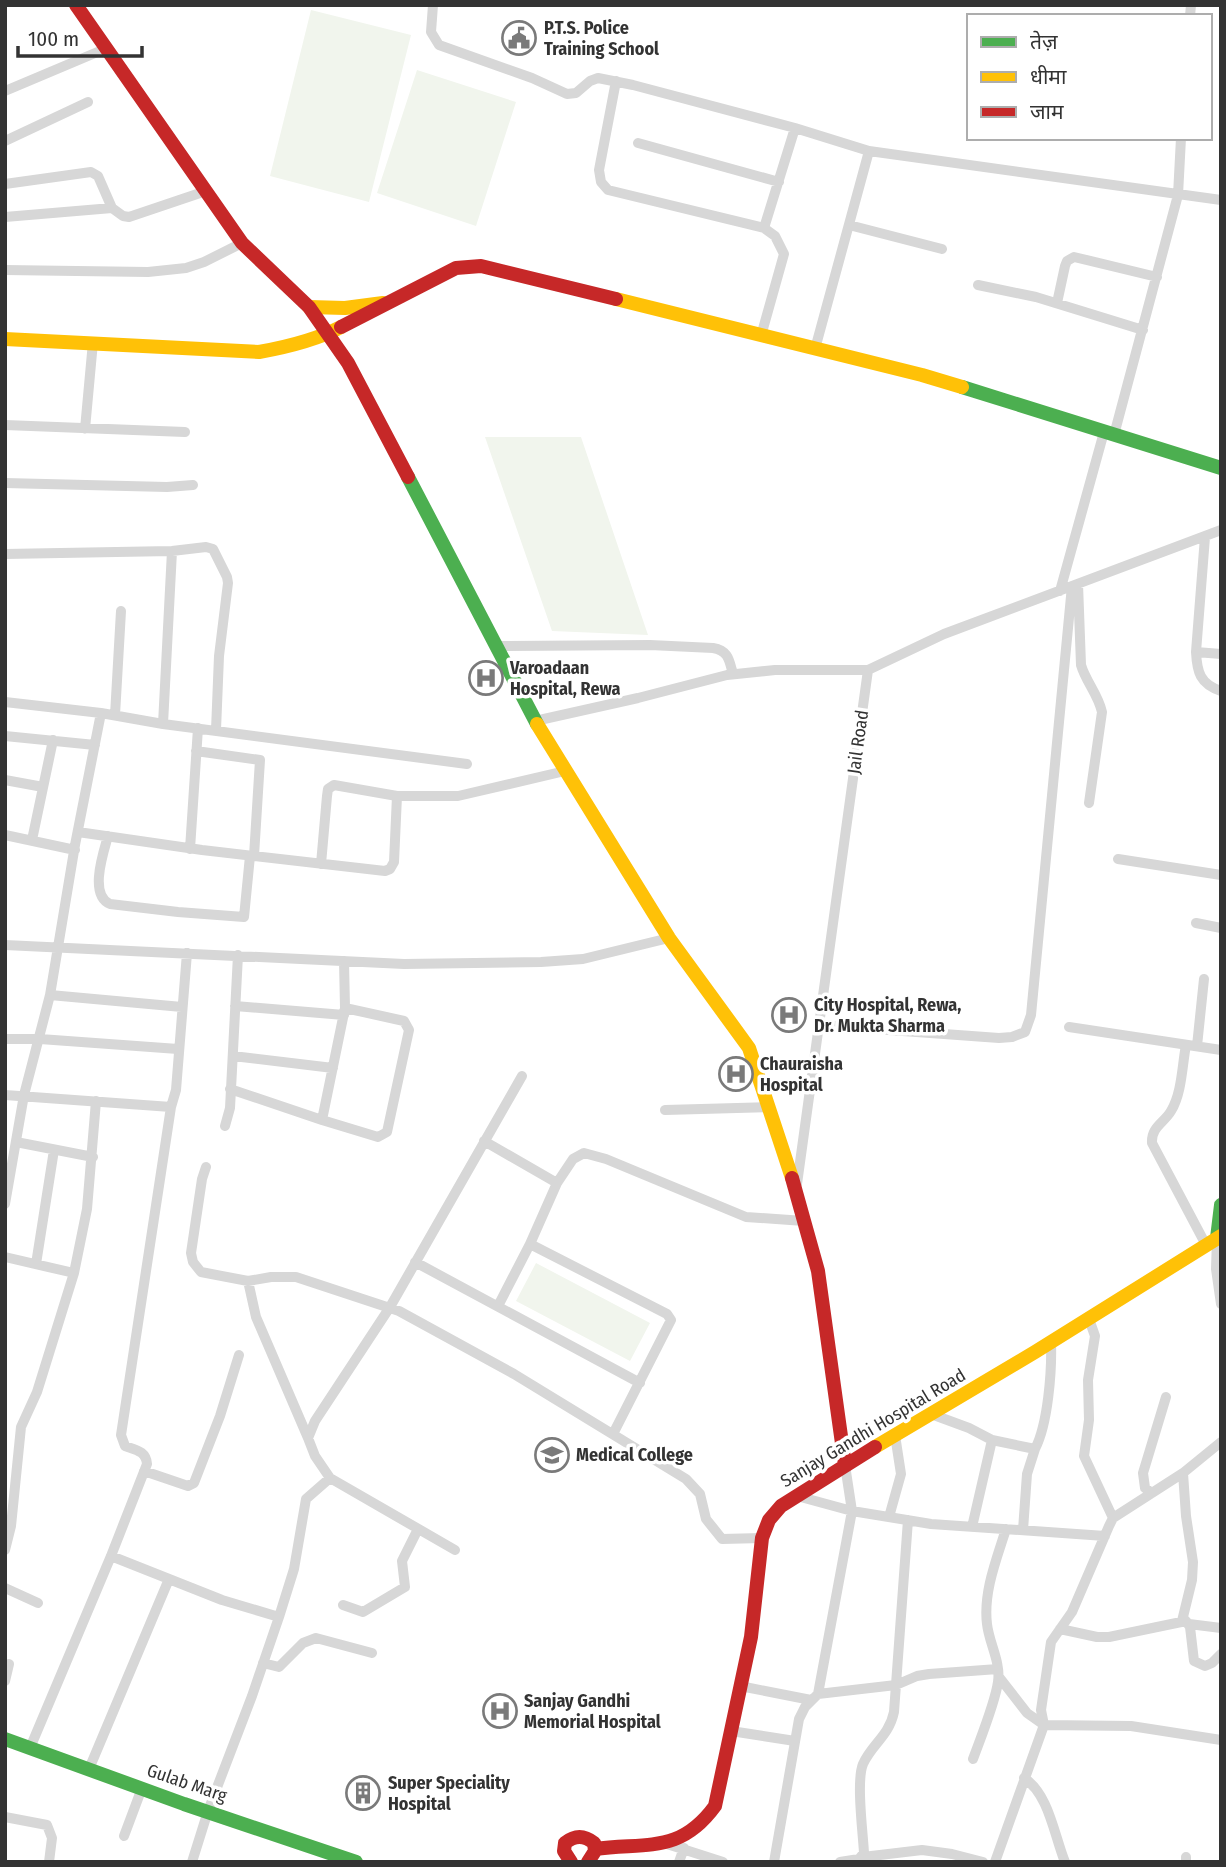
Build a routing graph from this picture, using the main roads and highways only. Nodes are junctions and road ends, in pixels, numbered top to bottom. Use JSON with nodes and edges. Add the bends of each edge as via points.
{"nodes":[{"id":1,"x":79,"y":7,"type":"edge"},
{"id":2,"x":388,"y":302,"type":"junction"},
{"id":3,"x":309,"y":307,"type":"junction"},
{"id":4,"x":328,"y":334,"type":"junction"},
{"id":5,"x":5,"y":339,"type":"edge"},
{"id":6,"x":1221,"y":468,"type":"edge"},
{"id":7,"x":1221,"y":1205,"type":"edge"},
{"id":8,"x":1215,"y":1240,"type":"edge"},
{"id":9,"x":845,"y":1465,"type":"junction"},
{"id":10,"x":5,"y":1739,"type":"edge"},
{"id":11,"x":592,"y":1855,"type":"edge"},
{"id":12,"x":568,"y":1860,"type":"edge"},
{"id":13,"x":356,"y":1862,"type":"edge"}],
"edges":[{"from":1,"to":3,"type":"main road","via":[[242,243]]},
{"from":2,"to":3,"type":"main road"},
{"from":2,"to":4,"type":"main road"},
{"from":2,"to":6,"type":"main road","via":[[456,268],[481,266],[922,375]]},
{"from":3,"to":4,"type":"main road"},
{"from":4,"to":5,"type":"main road","via":[[259,352]]},
{"from":4,"to":9,"type":"main road","via":[[348,363],[535,721],[669,938],[750,1048],[818,1271]]},
{"from":7,"to":8,"type":"main road"},
{"from":8,"to":9,"type":"main road","name":"Sanjay Gandhi Hospital Road"},
{"from":9,"to":11,"type":"main road","name":"Sanjay Gandhi Hospital Road","via":[[781,1506],[762,1538],[751,1637],[715,1806],[700,1827],[667,1844],[609,1846]]},
{"from":10,"to":13,"type":"main road","name":"Gulab Marg"},
{"from":11,"to":12,"type":"main road","via":[[588,1837],[574,1836],[565,1846]]}]}
